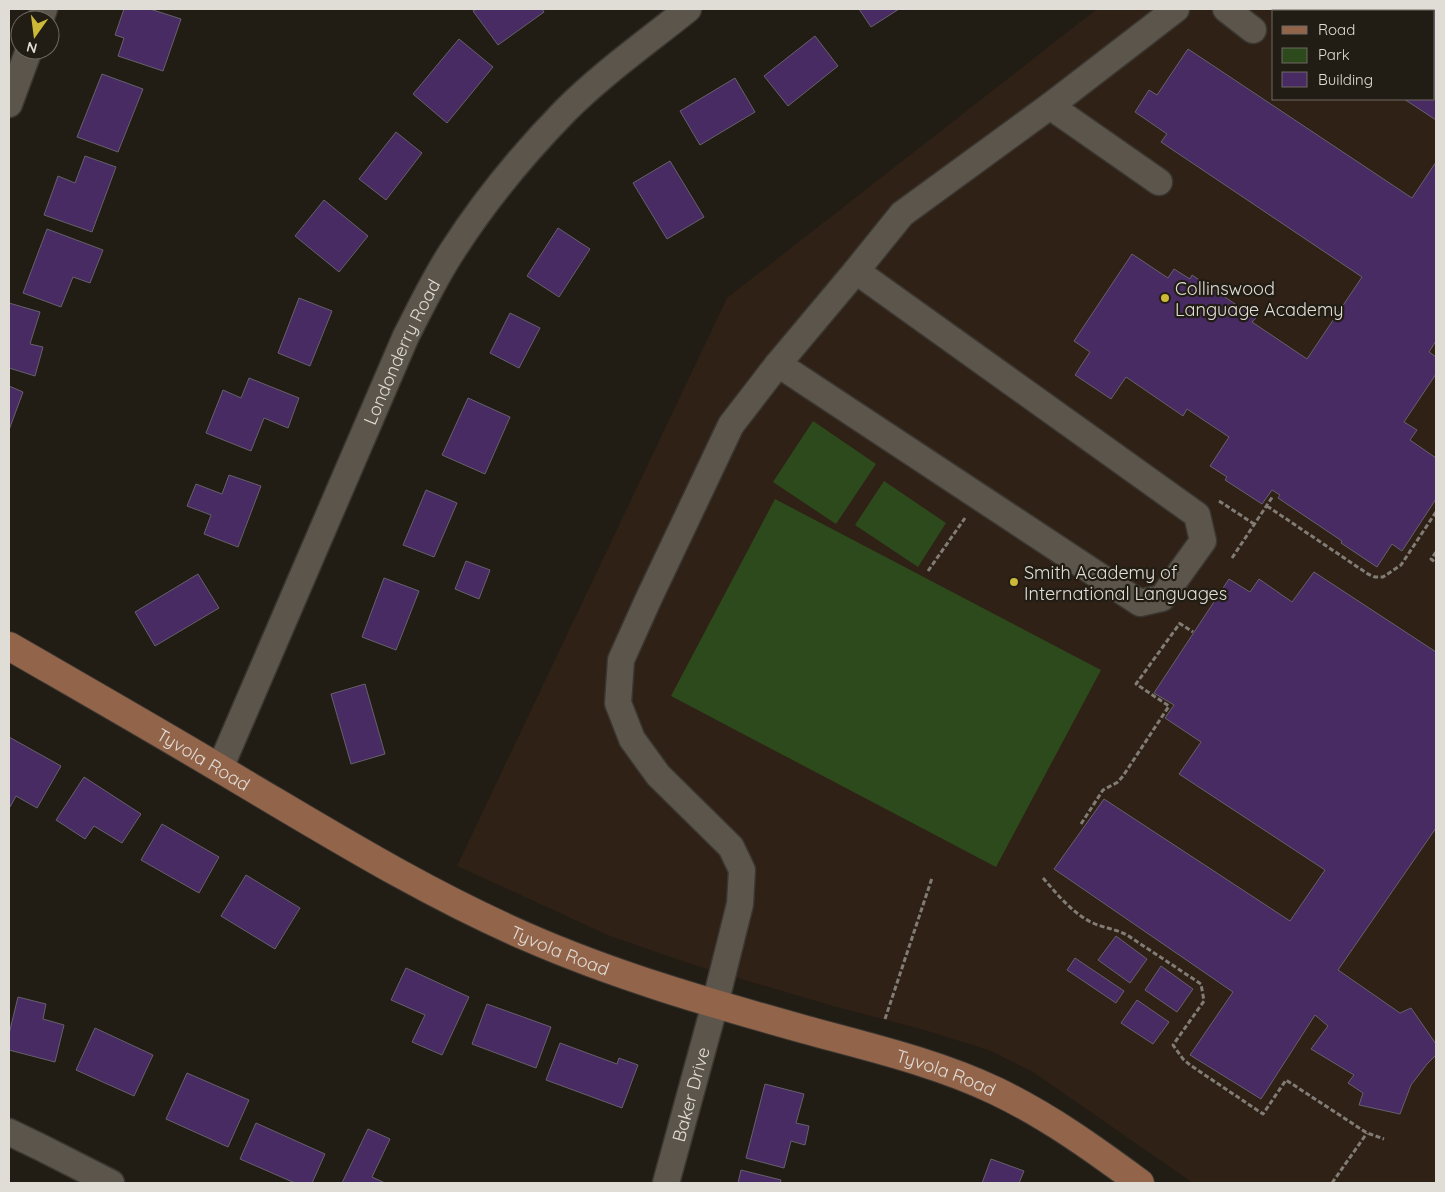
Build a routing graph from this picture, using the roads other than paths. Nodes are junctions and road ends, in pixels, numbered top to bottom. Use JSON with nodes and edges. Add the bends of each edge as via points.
{"nodes":[{"id":1,"x":688,"y":9,"type":"edge"},
{"id":2,"x":1176,"y":9,"type":"edge"},
{"id":3,"x":1226,"y":9,"type":"edge"},
{"id":4,"x":1253,"y":30,"type":"dead end"},
{"id":5,"x":25,"y":60,"type":"edge"},
{"id":6,"x":9,"y":104,"type":"edge"},
{"id":7,"x":1050,"y":106,"type":"junction"},
{"id":8,"x":1159,"y":182,"type":"dead end"},
{"id":9,"x":856,"y":271,"type":"junction"},
{"id":10,"x":778,"y":364,"type":"junction"},
{"id":11,"x":9,"y":646,"type":"edge"},
{"id":12,"x":220,"y":768,"type":"junction"},
{"id":13,"x":715,"y":1004,"type":"junction"},
{"id":14,"x":9,"y":1132,"type":"edge"},
{"id":15,"x":111,"y":1183,"type":"edge"},
{"id":16,"x":666,"y":1183,"type":"edge"},
{"id":17,"x":1138,"y":1183,"type":"edge"}],
"edges":[{"from":1,"to":12,"type":"street","name":"Londonderry Road","via":[[565,111],[516,165],[453,250],[406,336]]},
{"from":2,"to":7,"type":"street","name":"Baker Drive"},
{"from":3,"to":4,"type":"street"},
{"from":5,"to":6,"type":"street"},
{"from":7,"to":8,"type":"street"},
{"from":7,"to":9,"type":"street","name":"Baker Drive","via":[[902,214]]},
{"from":9,"to":10,"type":"street","name":"Baker Drive"},
{"from":9,"to":10,"type":"street","via":[[1197,514],[1202,541],[1162,598],[1140,603]]},
{"from":10,"to":13,"type":"street","name":"Baker Drive","via":[[731,424],[622,660],[618,703],[632,739],[658,775],[731,847],[742,870],[740,904]]},
{"from":11,"to":12,"type":"main road","name":"Tyvola Road"},
{"from":12,"to":13,"type":"main road","name":"Tyvola Road","via":[[432,892],[528,937],[628,976]]},
{"from":13,"to":16,"type":"street","name":"Baker Drive"},
{"from":13,"to":17,"type":"main road","name":"Tyvola Road","via":[[882,1050],[994,1090],[1084,1141]]},
{"from":14,"to":15,"type":"street"}]}
